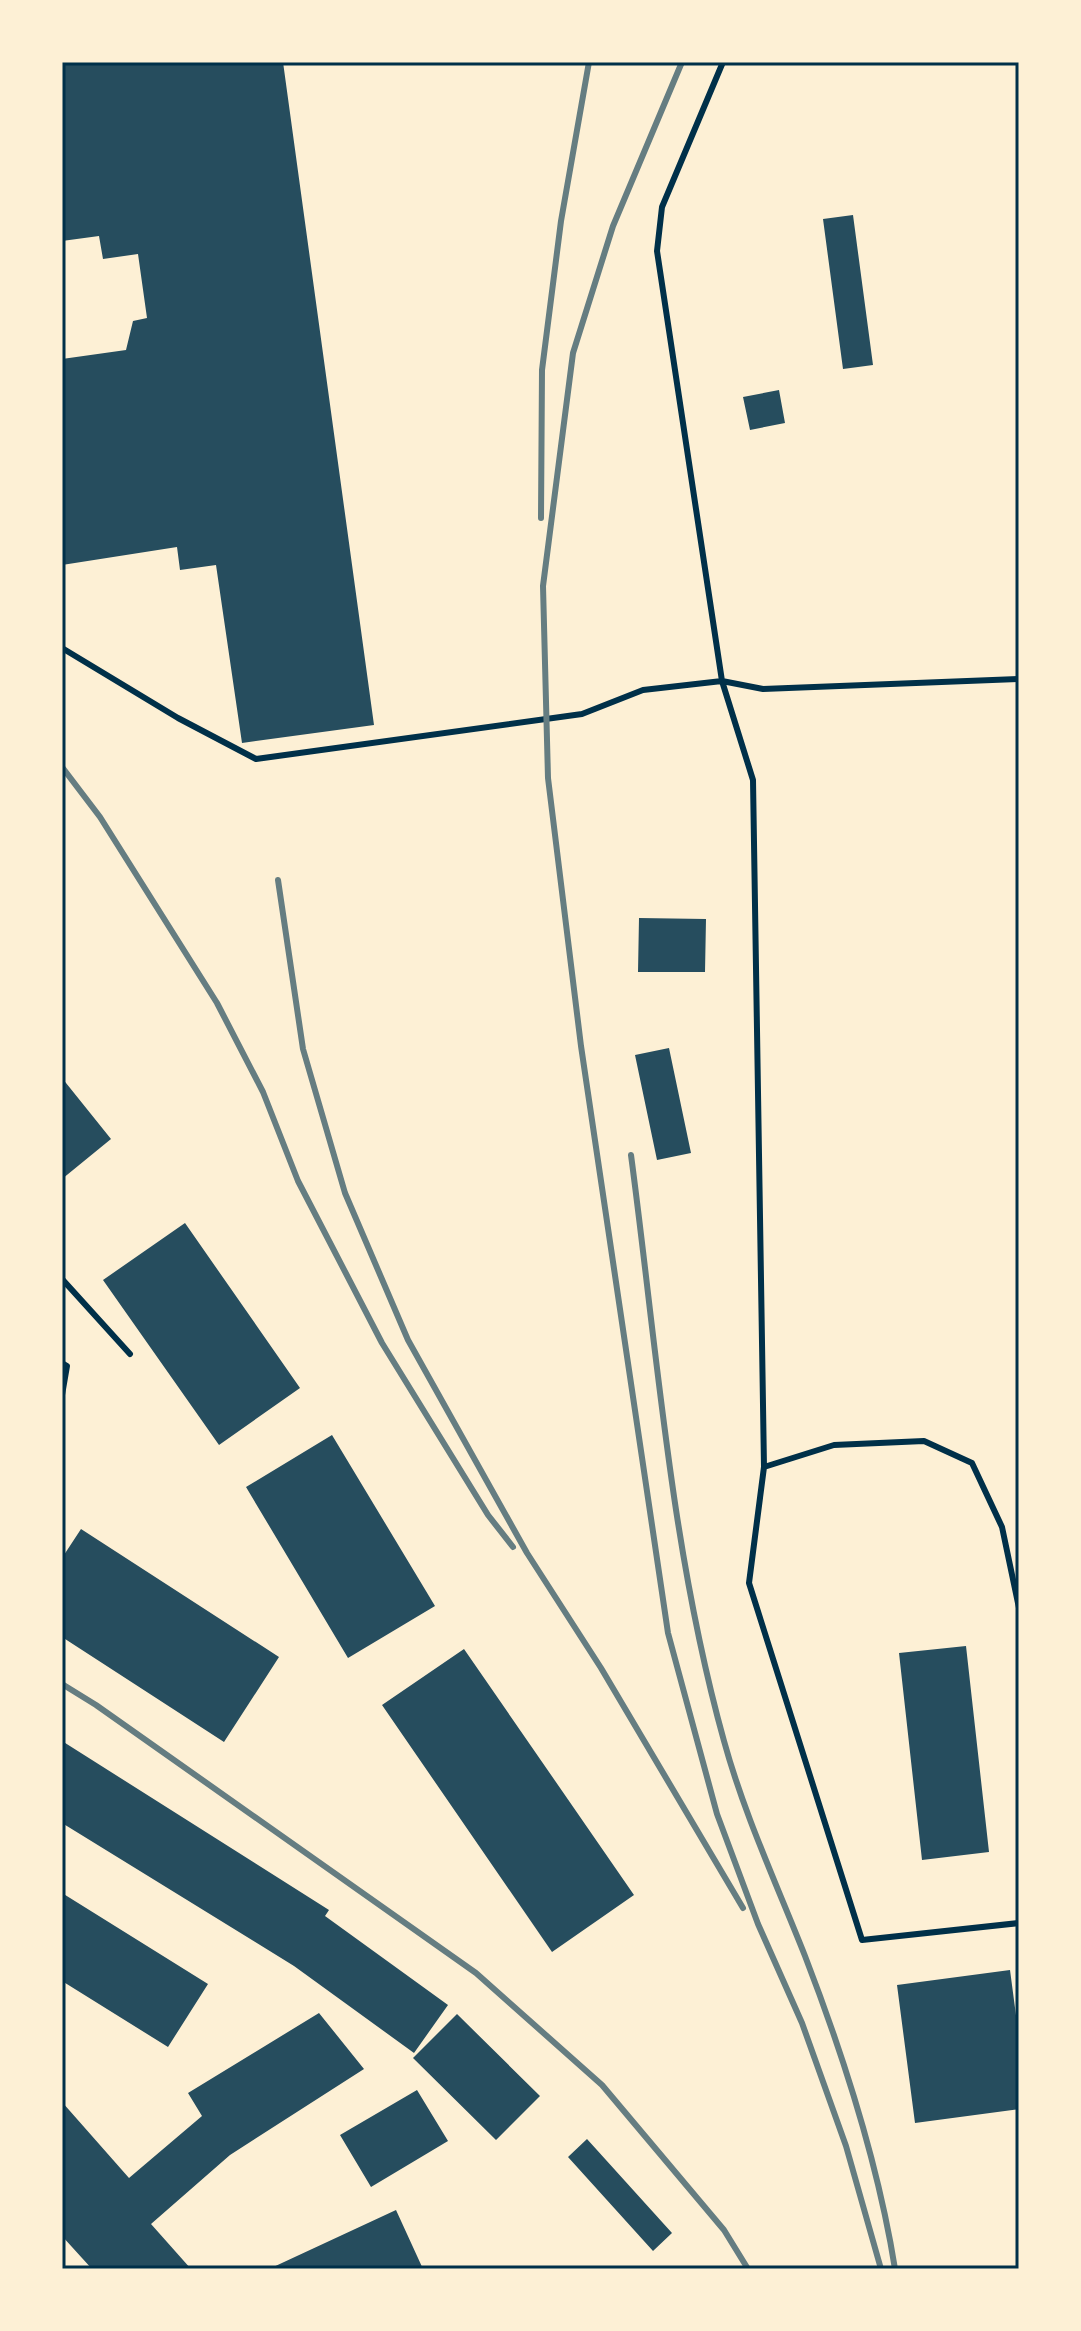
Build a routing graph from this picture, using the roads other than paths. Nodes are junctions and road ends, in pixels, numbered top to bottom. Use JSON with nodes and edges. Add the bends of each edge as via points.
{"nodes":[{"id":1,"x":723,"y":62,"type":"edge"},
{"id":2,"x":62,"y":648,"type":"edge"},
{"id":3,"x":1019,"y":679,"type":"edge"},
{"id":4,"x":722,"y":681,"type":"junction"},
{"id":5,"x":62,"y":1279,"type":"edge"},
{"id":6,"x":130,"y":1354,"type":"dead end"},
{"id":7,"x":62,"y":1363,"type":"edge"},
{"id":8,"x":62,"y":1395,"type":"edge"},
{"id":9,"x":764,"y":1467,"type":"junction"},
{"id":10,"x":1019,"y":1608,"type":"edge"},
{"id":11,"x":1019,"y":1923,"type":"edge"}],
"edges":[{"from":1,"to":4,"type":"lane","via":[[662,207],[657,251]]},
{"from":2,"to":4,"type":"lane","via":[[256,759],[582,714],[643,690]]},
{"from":3,"to":4,"type":"lane","via":[[763,689]]},
{"from":4,"to":9,"type":"lane","via":[[753,780]]},
{"from":5,"to":6,"type":"lane"},
{"from":7,"to":8,"type":"lane","via":[[67,1366]]},
{"from":9,"to":10,"type":"lane","via":[[834,1445],[924,1441],[972,1463],[1002,1527]]},
{"from":9,"to":11,"type":"lane","via":[[749,1583],[862,1940]]}]}
